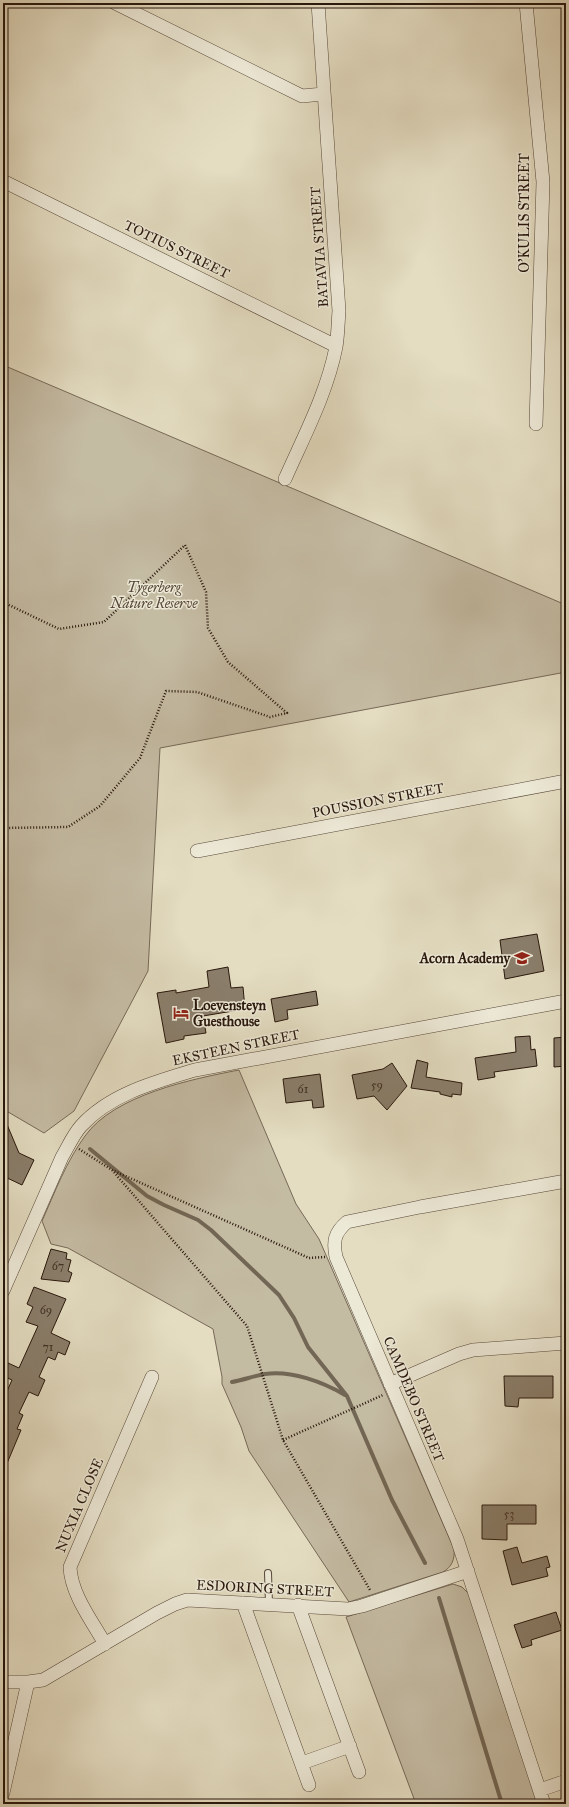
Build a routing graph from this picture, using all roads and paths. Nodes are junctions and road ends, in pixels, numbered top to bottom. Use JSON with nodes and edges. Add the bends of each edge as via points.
{"nodes":[{"id":1,"x":116,"y":3,"type":"edge"},
{"id":2,"x":318,"y":3,"type":"edge"},
{"id":3,"x":526,"y":3,"type":"edge"},
{"id":4,"x":324,"y":94,"type":"junction"},
{"id":5,"x":3,"y":181,"type":"edge"},
{"id":6,"x":336,"y":346,"type":"junction"},
{"id":7,"x":536,"y":424,"type":"dead end"},
{"id":8,"x":285,"y":479,"type":"dead end"},
{"id":9,"x":3,"y":598,"type":"edge"},
{"id":10,"x":566,"y":781,"type":"edge"},
{"id":11,"x":3,"y":828,"type":"edge"},
{"id":12,"x":197,"y":851,"type":"dead end"},
{"id":13,"x":566,"y":1001,"type":"edge"},
{"id":14,"x":70,"y":1143,"type":"junction"},
{"id":15,"x":112,"y":1170,"type":"junction"},
{"id":16,"x":566,"y":1181,"type":"edge"},
{"id":17,"x":336,"y":1257,"type":"junction"},
{"id":18,"x":3,"y":1291,"type":"edge"},
{"id":19,"x":566,"y":1343,"type":"edge"},
{"id":20,"x":152,"y":1377,"type":"dead end"},
{"id":21,"x":392,"y":1387,"type":"junction"},
{"id":22,"x":283,"y":1440,"type":"junction"},
{"id":23,"x":468,"y":1571,"type":"junction"},
{"id":24,"x":268,"y":1572,"type":"dead end"},
{"id":25,"x":376,"y":1601,"type":"junction"},
{"id":26,"x":243,"y":1603,"type":"junction"},
{"id":27,"x":270,"y":1604,"type":"junction"},
{"id":28,"x":298,"y":1606,"type":"junction"},
{"id":29,"x":105,"y":1644,"type":"junction"},
{"id":30,"x":3,"y":1682,"type":"edge"},
{"id":31,"x":28,"y":1682,"type":"junction"},
{"id":32,"x":350,"y":1746,"type":"junction"},
{"id":33,"x":302,"y":1763,"type":"junction"},
{"id":34,"x":359,"y":1772,"type":"dead end"},
{"id":35,"x":566,"y":1781,"type":"edge"},
{"id":36,"x":309,"y":1785,"type":"dead end"},
{"id":37,"x":540,"y":1790,"type":"junction"},
{"id":38,"x":3,"y":1793,"type":"edge"},
{"id":39,"x":544,"y":1804,"type":"edge"}],
"edges":[{"from":1,"to":4,"type":"street","via":[[302,96]]},
{"from":2,"to":4,"type":"street","name":"BATAVIA STREET"},
{"from":3,"to":7,"type":"street","name":"O'KULIS STREET","via":[[543,182]]},
{"from":4,"to":6,"type":"street","name":"BATAVIA STREET","via":[[339,311]]},
{"from":5,"to":6,"type":"street","name":"TOTIUS STREET"},
{"from":6,"to":8,"type":"street","name":"BATAVIA STREET","via":[[321,396]]},
{"from":9,"to":11,"type":"path","via":[[9,605],[59,629],[104,622],[185,545],[206,592],[208,628],[228,662],[287,712],[270,717],[197,692],[166,691],[140,758],[100,806],[68,827]]},
{"from":10,"to":12,"type":"street","name":"POUSSION STREET"},
{"from":13,"to":14,"type":"street","name":"EKSTEEN STREET","via":[[195,1070],[158,1081],[120,1097],[98,1111],[81,1127]]},
{"from":14,"to":15,"type":"path"},
{"from":14,"to":18,"type":"street","name":"EKSTEEN STREET"},
{"from":15,"to":17,"type":"path","via":[[309,1258]]},
{"from":15,"to":22,"type":"path","via":[[247,1326]]},
{"from":16,"to":17,"type":"street","name":"CAMDEBO STREET","via":[[347,1222],[335,1237]]},
{"from":17,"to":21,"type":"street","name":"CAMDEBO STREET"},
{"from":19,"to":21,"type":"street","via":[[473,1350],[459,1354]]},
{"from":20,"to":29,"type":"street","name":"NUXIA CLOSE","via":[[70,1567],[74,1588]]},
{"from":21,"to":22,"type":"path"},
{"from":21,"to":23,"type":"street","name":"CAMDEBO STREET","via":[[457,1538]]},
{"from":22,"to":25,"type":"path"},
{"from":23,"to":25,"type":"street","name":"ESDORING STREET"},
{"from":23,"to":37,"type":"street","name":"CAMDEBO STREET"},
{"from":24,"to":27,"type":"lane"},
{"from":25,"to":28,"type":"street","name":"ESDORING STREET","via":[[348,1608]]},
{"from":26,"to":27,"type":"street","name":"ESDORING STREET"},
{"from":26,"to":29,"type":"street","name":"ESDORING STREET","via":[[201,1600],[181,1602]]},
{"from":26,"to":33,"type":"street"},
{"from":27,"to":28,"type":"street","name":"ESDORING STREET"},
{"from":28,"to":32,"type":"street"},
{"from":29,"to":31,"type":"street","name":"ESDORING STREET","via":[[43,1680]]},
{"from":30,"to":31,"type":"street","name":"ESDORING STREET"},
{"from":31,"to":38,"type":"street"},
{"from":32,"to":33,"type":"street"},
{"from":32,"to":34,"type":"street"},
{"from":33,"to":36,"type":"street"},
{"from":35,"to":37,"type":"street"},
{"from":37,"to":39,"type":"street","name":"CAMDEBO STREET"}]}
